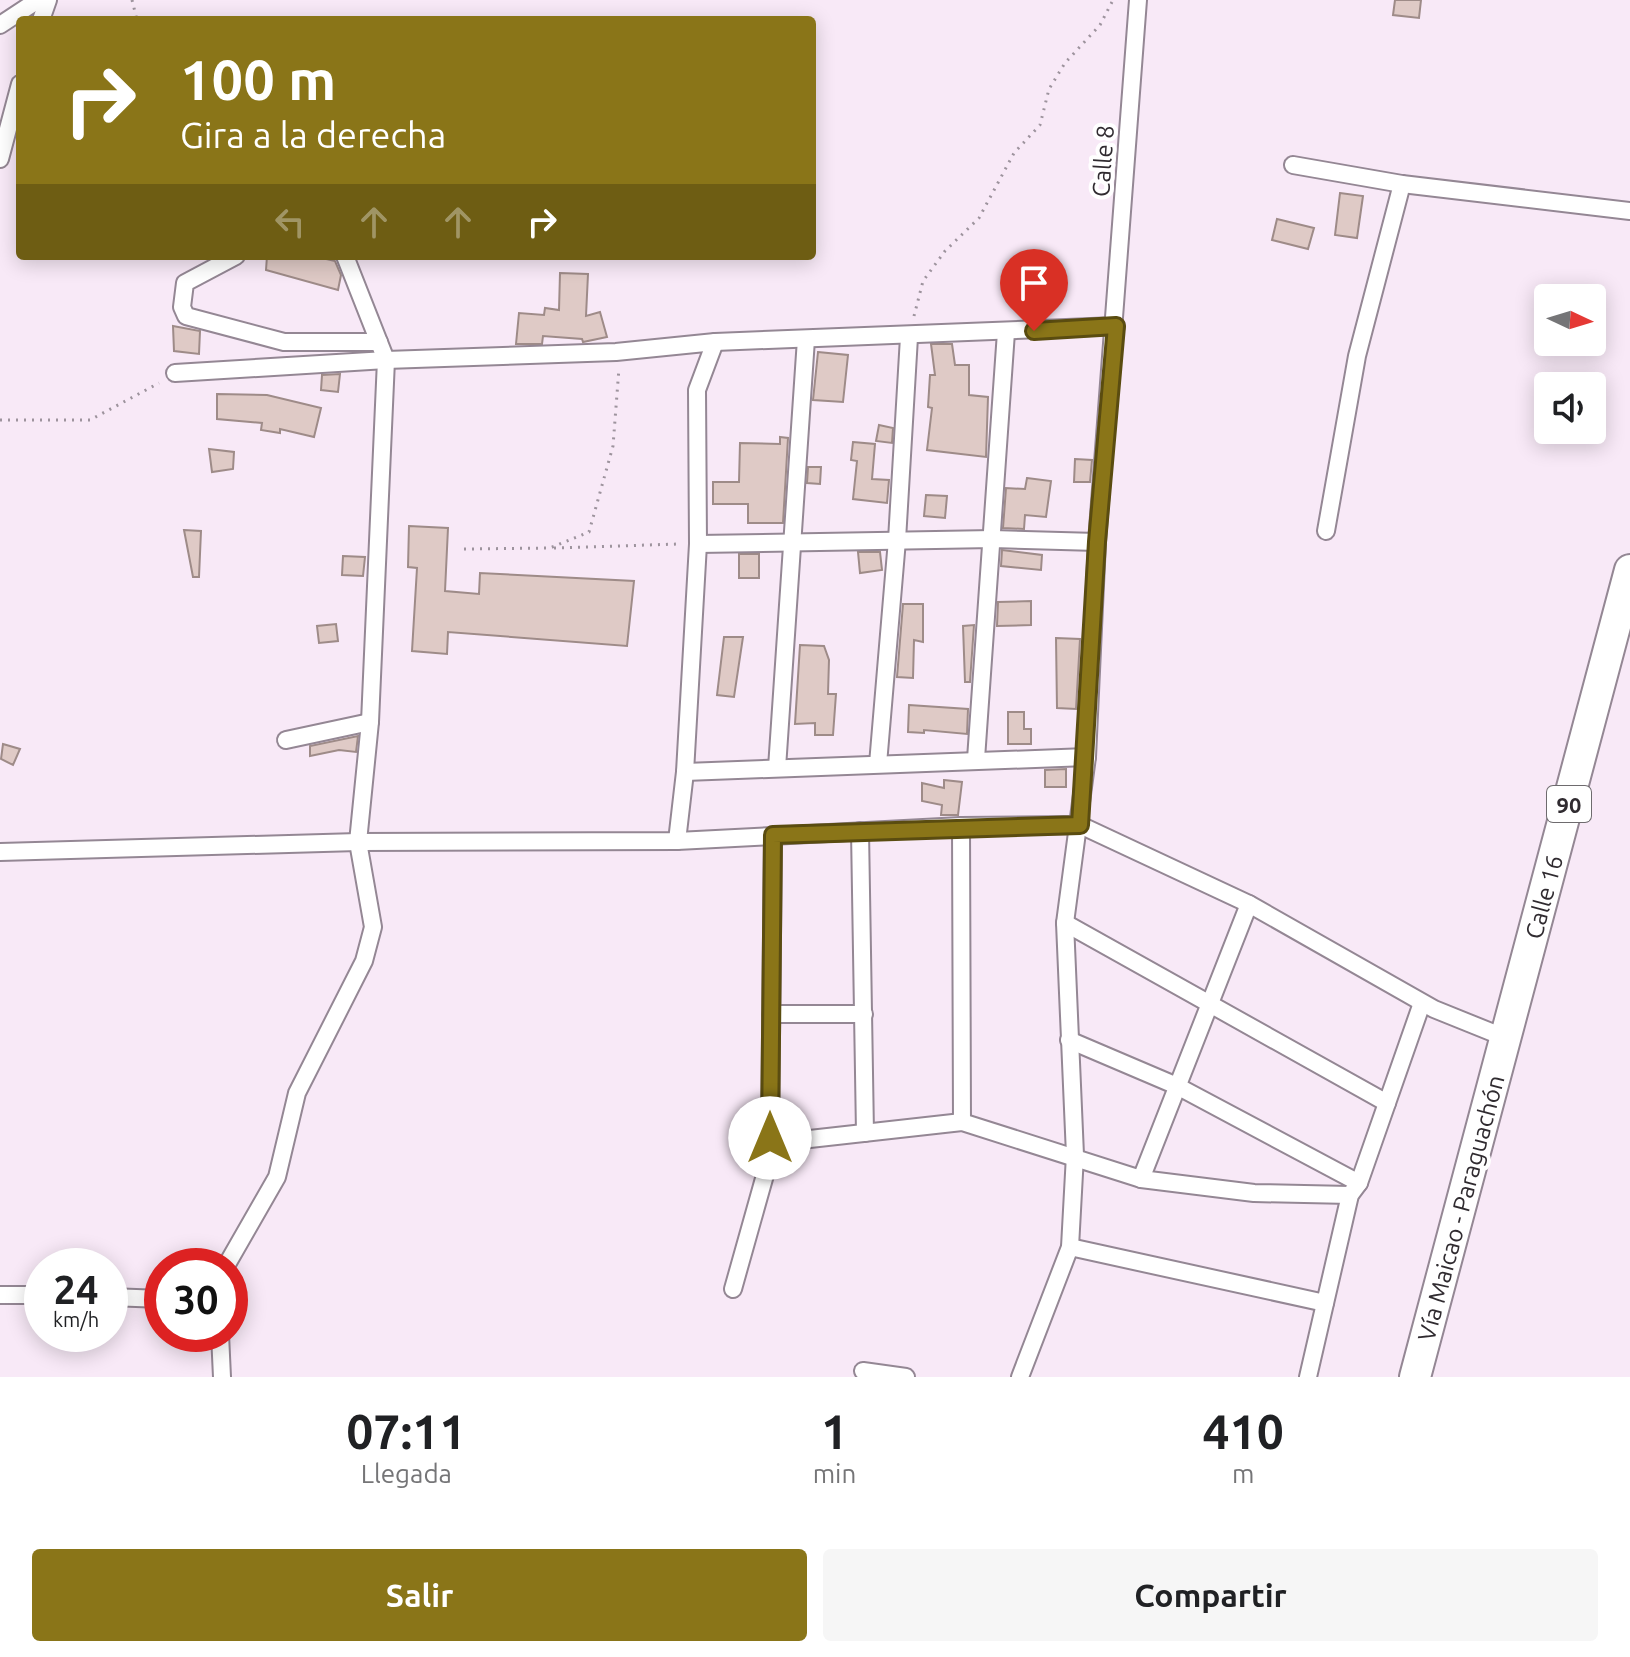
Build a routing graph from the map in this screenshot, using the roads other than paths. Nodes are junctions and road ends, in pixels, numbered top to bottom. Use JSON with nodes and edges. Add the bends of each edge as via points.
{"nodes":[{"id":1,"x":38,"y":0,"type":"edge"},
{"id":2,"x":1138,"y":0,"type":"edge"},
{"id":3,"x":0,"y":25,"type":"edge"},
{"id":4,"x":16,"y":99,"type":"edge"},
{"id":5,"x":0,"y":159,"type":"edge"},
{"id":6,"x":1293,"y":165,"type":"dead end"},
{"id":7,"x":1402,"y":184,"type":"junction"},
{"id":8,"x":1630,"y":211,"type":"edge"},
{"id":9,"x":228,"y":260,"type":"edge"},
{"id":10,"x":347,"y":260,"type":"edge"},
{"id":11,"x":1116,"y":326,"type":"junction"},
{"id":12,"x":1006,"y":332,"type":"junction"},
{"id":13,"x":909,"y":337,"type":"junction"},
{"id":14,"x":806,"y":339,"type":"junction"},
{"id":15,"x":379,"y":342,"type":"junction"},
{"id":16,"x":715,"y":342,"type":"junction"},
{"id":17,"x":386,"y":360,"type":"junction"},
{"id":18,"x":175,"y":373,"type":"road end"},
{"id":19,"x":1326,"y":531,"type":"dead end"},
{"id":20,"x":993,"y":539,"type":"junction"},
{"id":21,"x":897,"y":540,"type":"junction"},
{"id":22,"x":795,"y":542,"type":"junction"},
{"id":23,"x":1097,"y":542,"type":"junction"},
{"id":24,"x":698,"y":544,"type":"junction"},
{"id":25,"x":1630,"y":570,"type":"edge"},
{"id":26,"x":1622,"y":637,"type":"edge"},
{"id":27,"x":370,"y":722,"type":"junction"},
{"id":28,"x":286,"y":740,"type":"dead end"},
{"id":29,"x":1087,"y":757,"type":"junction"},
{"id":30,"x":976,"y":759,"type":"junction"},
{"id":31,"x":878,"y":764,"type":"junction"},
{"id":32,"x":777,"y":768,"type":"junction"},
{"id":33,"x":685,"y":772,"type":"junction"},
{"id":34,"x":1080,"y":825,"type":"junction"},
{"id":35,"x":961,"y":826,"type":"junction"},
{"id":36,"x":860,"y":831,"type":"junction"},
{"id":37,"x":773,"y":835,"type":"junction"},
{"id":38,"x":677,"y":841,"type":"junction"},
{"id":39,"x":358,"y":842,"type":"junction"},
{"id":40,"x":0,"y":852,"type":"edge"},
{"id":41,"x":1249,"y":904,"type":"junction"},
{"id":42,"x":1065,"y":923,"type":"junction"},
{"id":43,"x":1209,"y":1006,"type":"junction"},
{"id":44,"x":1428,"y":1006,"type":"junction"},
{"id":45,"x":771,"y":1014,"type":"junction"},
{"id":46,"x":864,"y":1014,"type":"junction"},
{"id":47,"x":1506,"y":1038,"type":"junction"},
{"id":48,"x":1069,"y":1040,"type":"junction"},
{"id":49,"x":1177,"y":1086,"type":"junction"},
{"id":50,"x":1387,"y":1103,"type":"junction"},
{"id":51,"x":962,"y":1122,"type":"junction"},
{"id":52,"x":865,"y":1133,"type":"junction"},
{"id":53,"x":774,"y":1143,"type":"junction"},
{"id":54,"x":1075,"y":1155,"type":"junction"},
{"id":55,"x":1141,"y":1179,"type":"junction"},
{"id":56,"x":1354,"y":1189,"type":"junction"},
{"id":57,"x":1070,"y":1247,"type":"junction"},
{"id":58,"x":234,"y":1248,"type":"edge"},
{"id":59,"x":733,"y":1289,"type":"dead end"},
{"id":60,"x":0,"y":1295,"type":"edge"},
{"id":61,"x":24,"y":1295,"type":"edge"},
{"id":62,"x":1325,"y":1303,"type":"junction"},
{"id":63,"x":221,"y":1352,"type":"edge"},
{"id":64,"x":863,"y":1371,"type":"dead end"},
{"id":65,"x":222,"y":1377,"type":"edge"},
{"id":66,"x":906,"y":1377,"type":"edge"},
{"id":67,"x":1020,"y":1377,"type":"edge"},
{"id":68,"x":1308,"y":1377,"type":"edge"},
{"id":69,"x":1415,"y":1377,"type":"edge"}],
"edges":[{"from":1,"to":3,"type":"street"},
{"from":2,"to":11,"type":"street","name":"Calle 8"},
{"from":4,"to":5,"type":"street"},
{"from":6,"to":7,"type":"street"},
{"from":7,"to":8,"type":"street"},
{"from":7,"to":19,"type":"street","via":[[1357,356]]},
{"from":9,"to":15,"type":"street","via":[[185,283],[186,316],[284,342]]},
{"from":10,"to":15,"type":"street"},
{"from":11,"to":12,"type":"street"},
{"from":11,"to":23,"type":"street","name":"Calle 8"},
{"from":12,"to":13,"type":"street"},
{"from":12,"to":20,"type":"street"},
{"from":13,"to":14,"type":"street"},
{"from":13,"to":21,"type":"street"},
{"from":14,"to":16,"type":"street"},
{"from":14,"to":22,"type":"street"},
{"from":15,"to":17,"type":"street"},
{"from":16,"to":17,"type":"street","via":[[616,352]]},
{"from":16,"to":24,"type":"street","via":[[697,390]]},
{"from":17,"to":18,"type":"street"},
{"from":17,"to":27,"type":"street"},
{"from":20,"to":21,"type":"street"},
{"from":20,"to":23,"type":"street"},
{"from":20,"to":30,"type":"street"},
{"from":21,"to":22,"type":"street"},
{"from":21,"to":31,"type":"street"},
{"from":22,"to":24,"type":"street"},
{"from":22,"to":32,"type":"street"},
{"from":23,"to":29,"type":"street","name":"Calle 8"},
{"from":24,"to":33,"type":"street"},
{"from":25,"to":26,"type":"highway","name":"Calle 16","number":"90"},
{"from":26,"to":47,"type":"highway","name":"Calle 16","number":"90"},
{"from":27,"to":28,"type":"street"},
{"from":27,"to":39,"type":"street"},
{"from":29,"to":30,"type":"street"},
{"from":29,"to":34,"type":"street","name":"Calle 8"},
{"from":30,"to":31,"type":"street"},
{"from":31,"to":32,"type":"street"},
{"from":32,"to":33,"type":"street"},
{"from":33,"to":38,"type":"street"},
{"from":34,"to":35,"type":"street"},
{"from":34,"to":41,"type":"street"},
{"from":34,"to":42,"type":"street","name":"Calle 8"},
{"from":35,"to":36,"type":"street"},
{"from":35,"to":51,"type":"street"},
{"from":36,"to":37,"type":"street"},
{"from":36,"to":46,"type":"street"},
{"from":37,"to":38,"type":"street"},
{"from":37,"to":45,"type":"street"},
{"from":38,"to":39,"type":"street"},
{"from":39,"to":40,"type":"street"},
{"from":39,"to":58,"type":"street","via":[[373,927],[364,961],[297,1093],[277,1177]]},
{"from":41,"to":43,"type":"street"},
{"from":41,"to":44,"type":"street"},
{"from":42,"to":43,"type":"street"},
{"from":42,"to":48,"type":"street","name":"Calle 8"},
{"from":43,"to":49,"type":"street"},
{"from":43,"to":50,"type":"street"},
{"from":44,"to":47,"type":"street"},
{"from":44,"to":50,"type":"street"},
{"from":45,"to":46,"type":"street"},
{"from":45,"to":53,"type":"street"},
{"from":46,"to":52,"type":"street"},
{"from":47,"to":69,"type":"highway","name":"Vía Maicao - Paraguachón","number":"90"},
{"from":48,"to":49,"type":"street"},
{"from":48,"to":54,"type":"street","name":"Calle 8"},
{"from":49,"to":55,"type":"street"},
{"from":49,"to":56,"type":"street"},
{"from":50,"to":56,"type":"street"},
{"from":51,"to":52,"type":"street"},
{"from":51,"to":54,"type":"street"},
{"from":52,"to":53,"type":"street"},
{"from":53,"to":59,"type":"street"},
{"from":54,"to":55,"type":"street"},
{"from":54,"to":57,"type":"street","name":"Calle 8"},
{"from":55,"to":56,"type":"street","via":[[1254,1193]]},
{"from":56,"to":62,"type":"street"},
{"from":57,"to":62,"type":"street"},
{"from":57,"to":67,"type":"street","name":"Calle 8"},
{"from":60,"to":61,"type":"street"},
{"from":62,"to":68,"type":"street"},
{"from":63,"to":65,"type":"street"},
{"from":64,"to":66,"type":"street"}]}
